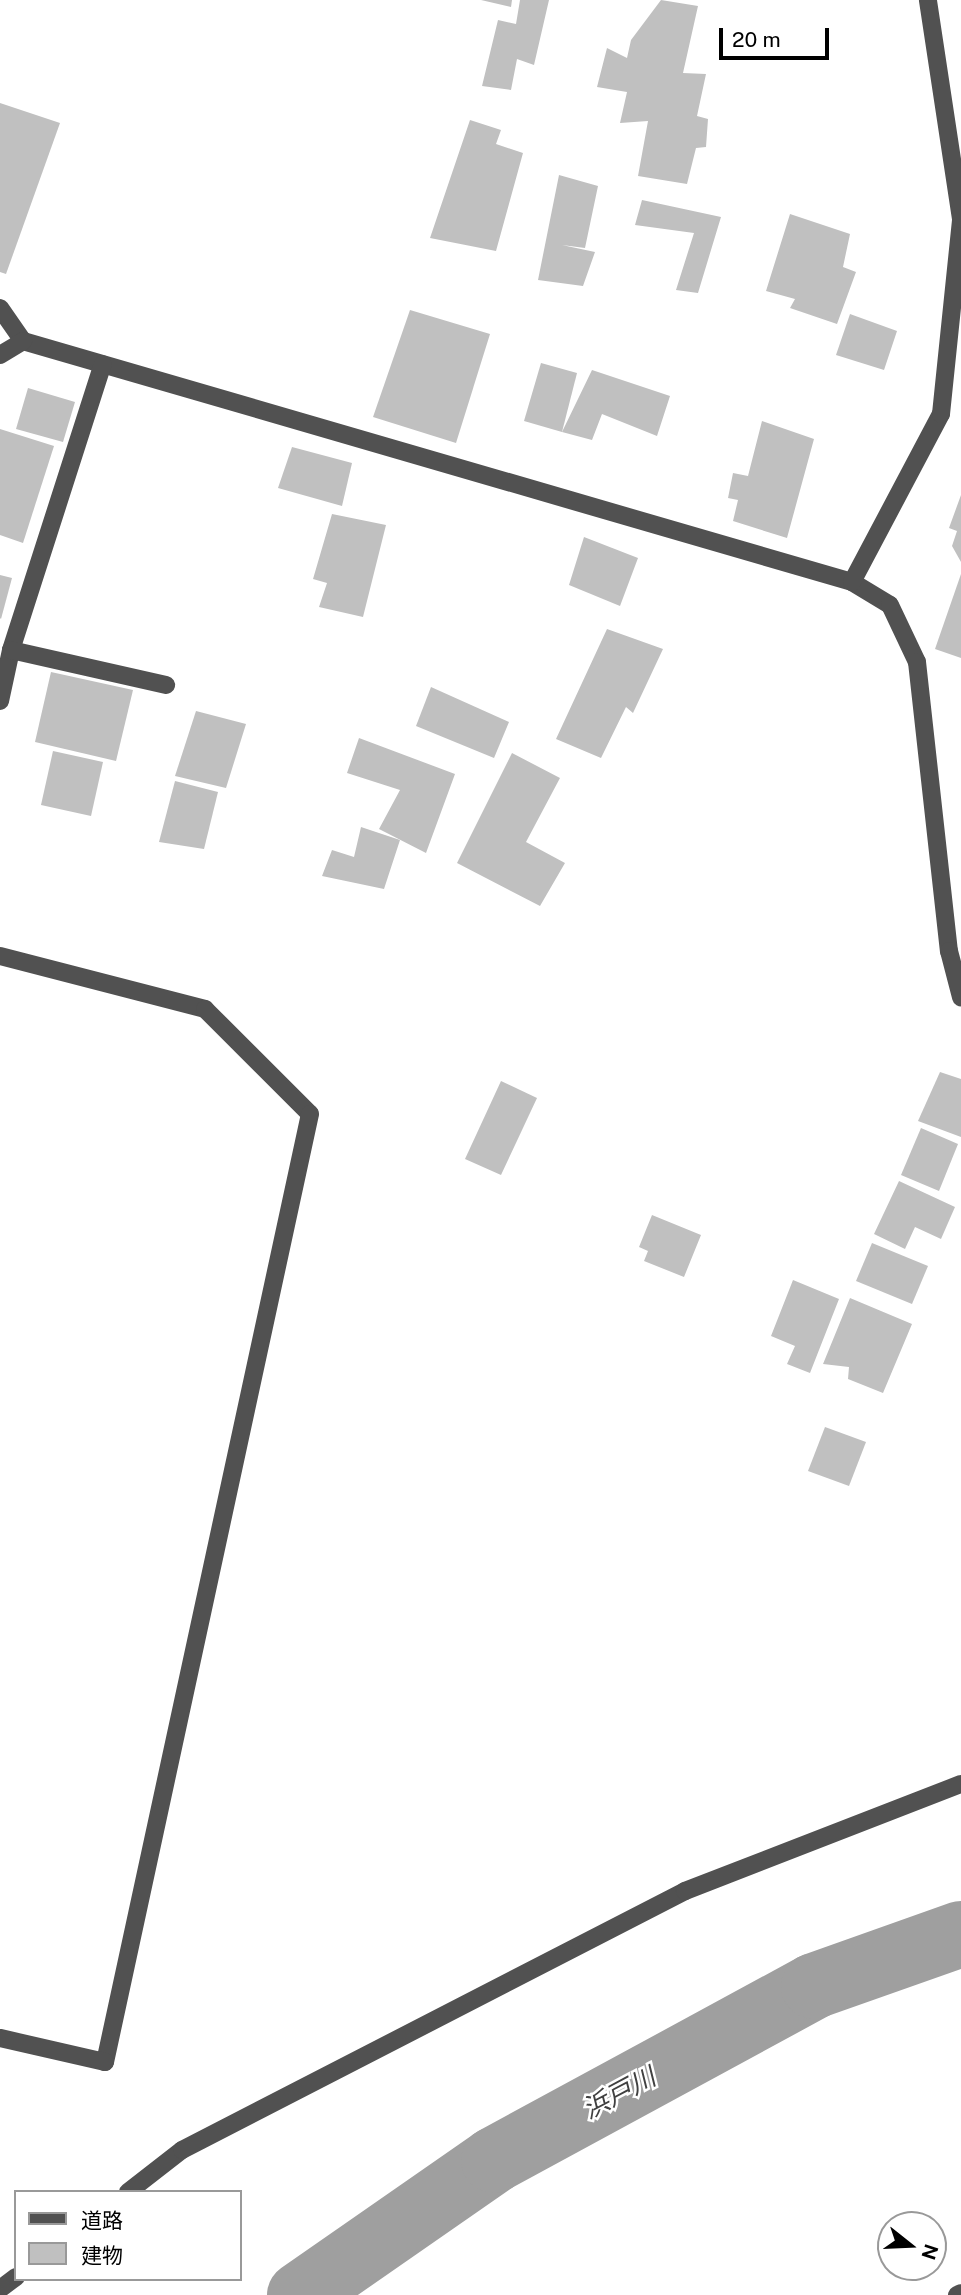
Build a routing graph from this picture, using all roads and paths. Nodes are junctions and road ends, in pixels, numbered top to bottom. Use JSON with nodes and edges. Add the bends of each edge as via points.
{"nodes":[{"id":1,"x":928,"y":0,"type":"edge"},
{"id":2,"x":0,"y":309,"type":"edge"},
{"id":3,"x":23,"y":341,"type":"junction"},
{"id":4,"x":0,"y":355,"type":"edge"},
{"id":5,"x":103,"y":364,"type":"junction"},
{"id":6,"x":852,"y":582,"type":"junction"},
{"id":7,"x":12,"y":650,"type":"junction"},
{"id":8,"x":166,"y":685,"type":"dead end"},
{"id":9,"x":0,"y":701,"type":"edge"},
{"id":10,"x":0,"y":956,"type":"edge"},
{"id":11,"x":961,"y":997,"type":"edge"},
{"id":12,"x":961,"y":1784,"type":"edge"},
{"id":13,"x":0,"y":2038,"type":"edge"},
{"id":14,"x":131,"y":2190,"type":"edge"}],
"edges":[{"from":1,"to":6,"type":"street","via":[[961,219],[941,414]]},
{"from":2,"to":3,"type":"street"},
{"from":3,"to":4,"type":"street"},
{"from":3,"to":5,"type":"street"},
{"from":5,"to":6,"type":"street"},
{"from":5,"to":7,"type":"street"},
{"from":6,"to":11,"type":"street","via":[[890,605],[917,663],[949,951]]},
{"from":7,"to":8,"type":"street"},
{"from":7,"to":9,"type":"street"},
{"from":10,"to":13,"type":"street","via":[[205,1009],[310,1114],[105,2062]]},
{"from":12,"to":14,"type":"street","via":[[685,1891],[182,2150]]}]}
